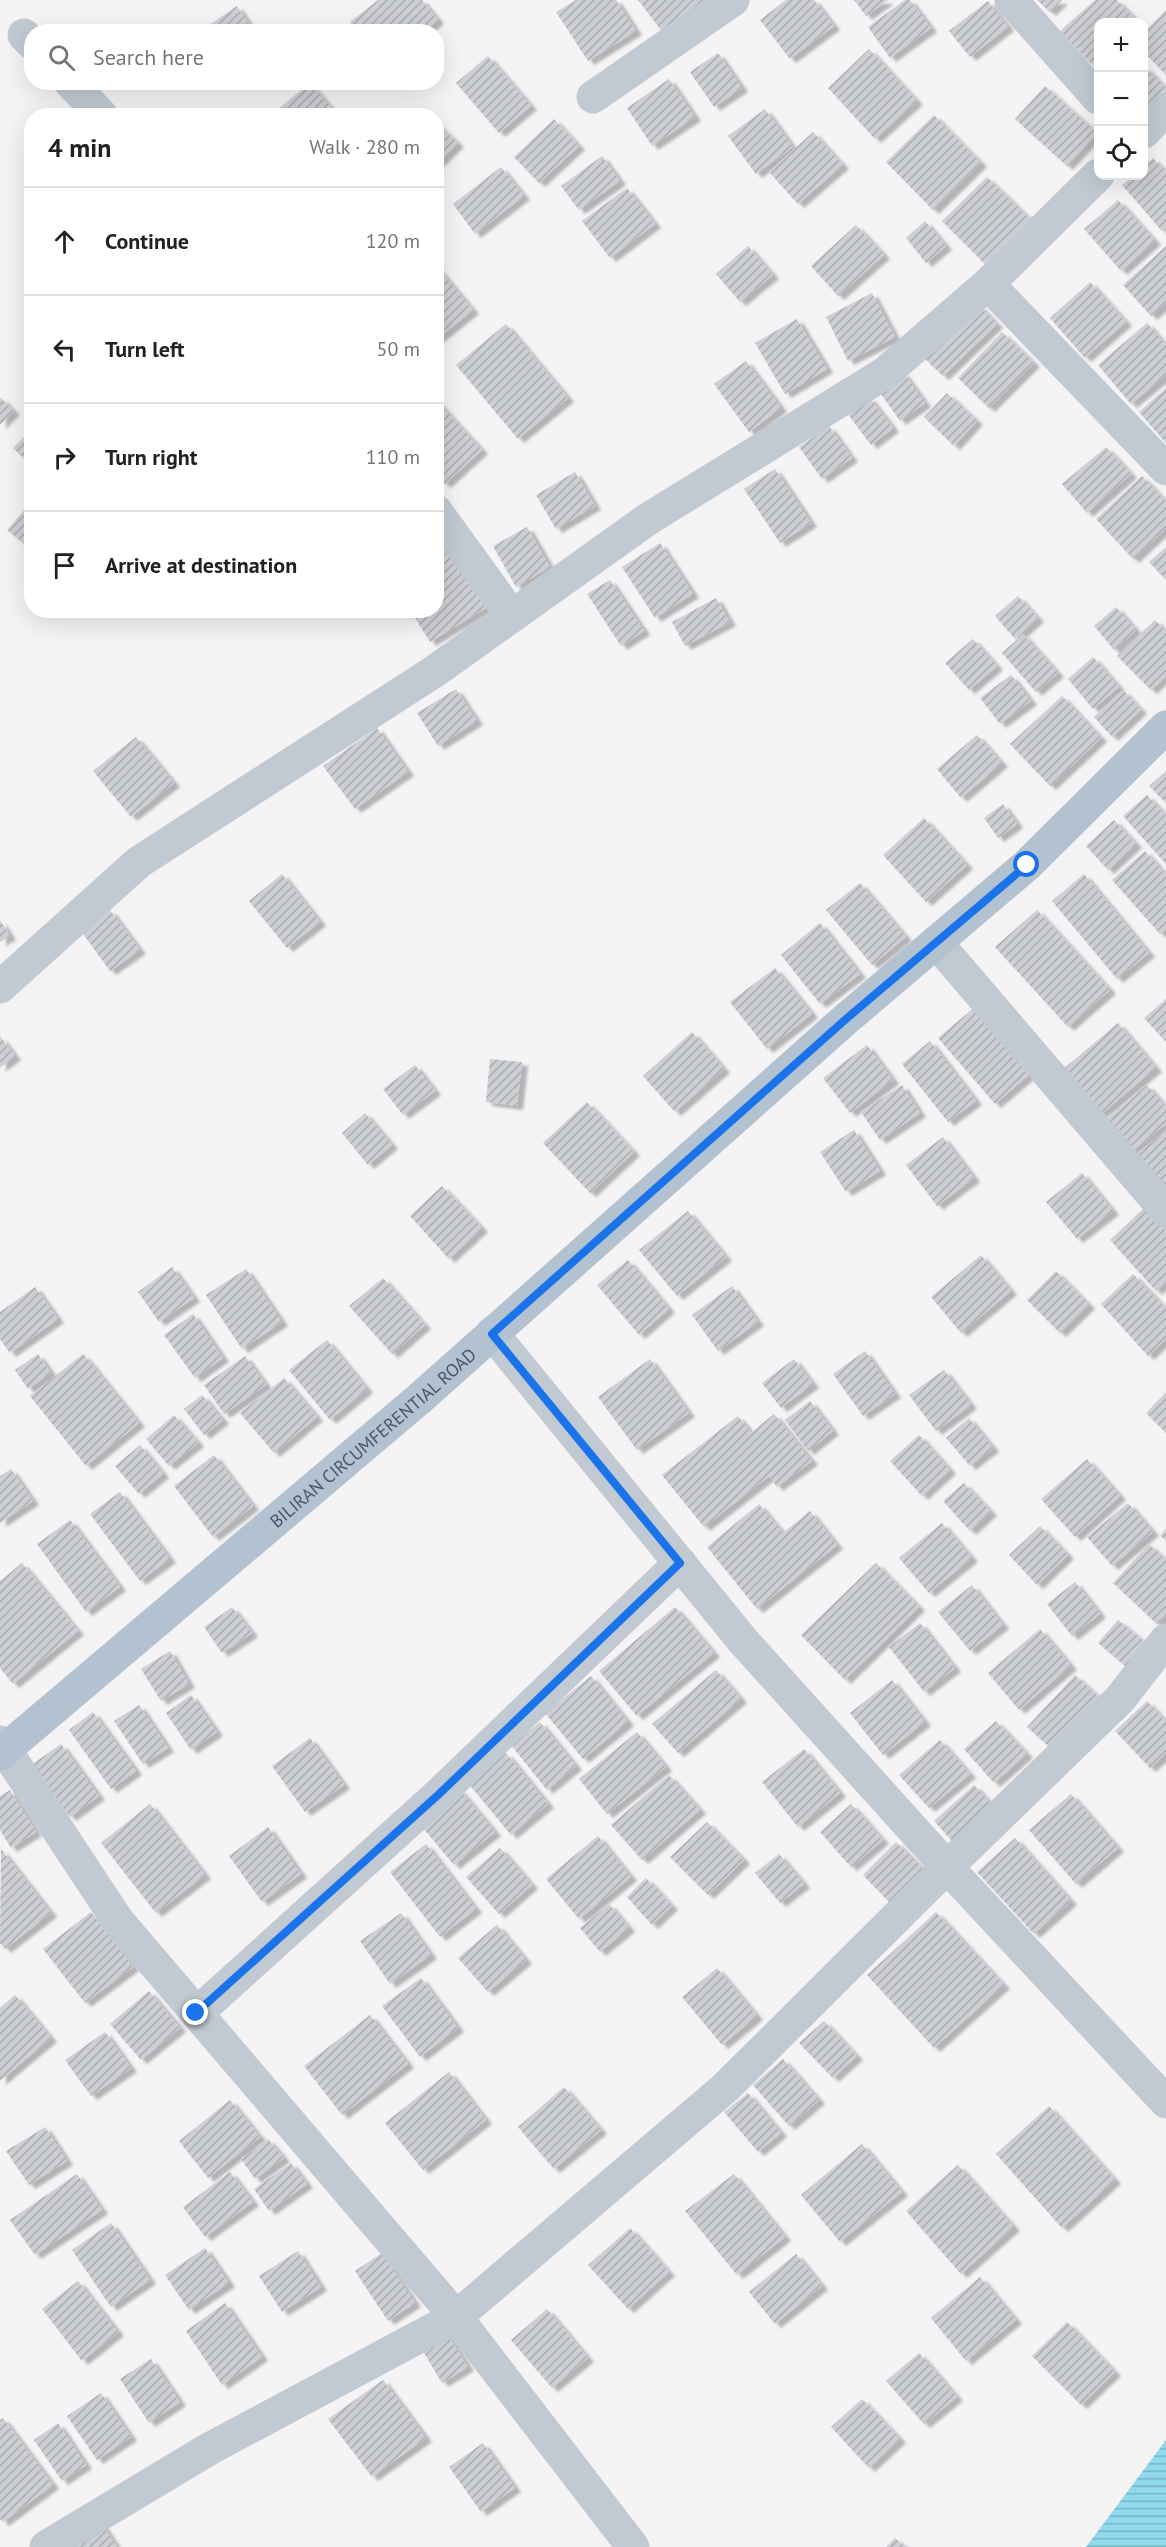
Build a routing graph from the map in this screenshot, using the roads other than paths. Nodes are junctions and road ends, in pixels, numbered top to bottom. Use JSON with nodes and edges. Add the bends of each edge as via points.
{"nodes":[{"id":1,"x":733,"y":0,"type":"edge"},
{"id":2,"x":1011,"y":0,"type":"edge"},
{"id":3,"x":78,"y":90,"type":"edge"},
{"id":4,"x":1094,"y":93,"type":"edge"},
{"id":5,"x":593,"y":97,"type":"dead end"},
{"id":6,"x":94,"y":108,"type":"edge"},
{"id":7,"x":1166,"y":110,"type":"edge"},
{"id":8,"x":1148,"y":127,"type":"edge"},
{"id":9,"x":1094,"y":180,"type":"edge"},
{"id":10,"x":987,"y":284,"type":"junction"},
{"id":11,"x":1166,"y":469,"type":"edge"},
{"id":12,"x":444,"y":523,"type":"edge"},
{"id":13,"x":512,"y":616,"type":"junction"},
{"id":14,"x":1166,"y":727,"type":"edge"},
{"id":15,"x":936,"y":942,"type":"junction"},
{"id":16,"x":0,"y":987,"type":"edge"},
{"id":17,"x":1166,"y":1211,"type":"edge"},
{"id":18,"x":492,"y":1334,"type":"junction"},
{"id":19,"x":680,"y":1563,"type":"junction"},
{"id":20,"x":1166,"y":1640,"type":"edge"},
{"id":21,"x":2,"y":1749,"type":"edge"},
{"id":22,"x":946,"y":1867,"type":"junction"},
{"id":23,"x":196,"y":2013,"type":"junction"},
{"id":24,"x":1166,"y":2102,"type":"edge"},
{"id":25,"x":456,"y":2317,"type":"junction"},
{"id":26,"x":46,"y":2547,"type":"edge"},
{"id":27,"x":633,"y":2547,"type":"edge"}],
"edges":[{"from":1,"to":5,"type":"street"},
{"from":2,"to":4,"type":"street"},
{"from":3,"to":6,"type":"street"},
{"from":7,"to":8,"type":"street"},
{"from":9,"to":10,"type":"street"},
{"from":10,"to":11,"type":"street"},
{"from":10,"to":13,"type":"street","via":[[885,373],[648,519]]},
{"from":12,"to":13,"type":"street"},
{"from":13,"to":16,"type":"street","via":[[435,671],[139,862]]},
{"from":14,"to":15,"type":"main road","name":"BILIRAN CIRCUMFERENTIAL ROAD","via":[[1027,865]]},
{"from":15,"to":17,"type":"street"},
{"from":15,"to":18,"type":"main road","name":"BILIRAN CIRCUMFERENTIAL ROAD"},
{"from":18,"to":19,"type":"street"},
{"from":18,"to":21,"type":"main road","name":"BILIRAN CIRCUMFERENTIAL ROAD"},
{"from":19,"to":22,"type":"street","via":[[744,1642]]},
{"from":19,"to":23,"type":"street","via":[[438,1795]]},
{"from":20,"to":22,"type":"street","via":[[1120,1699]]},
{"from":21,"to":23,"type":"street","via":[[118,1921]]},
{"from":22,"to":24,"type":"street"},
{"from":22,"to":25,"type":"street","via":[[725,2088]]},
{"from":23,"to":25,"type":"street"},
{"from":25,"to":26,"type":"street","via":[[209,2449]]},
{"from":25,"to":27,"type":"street"}]}
